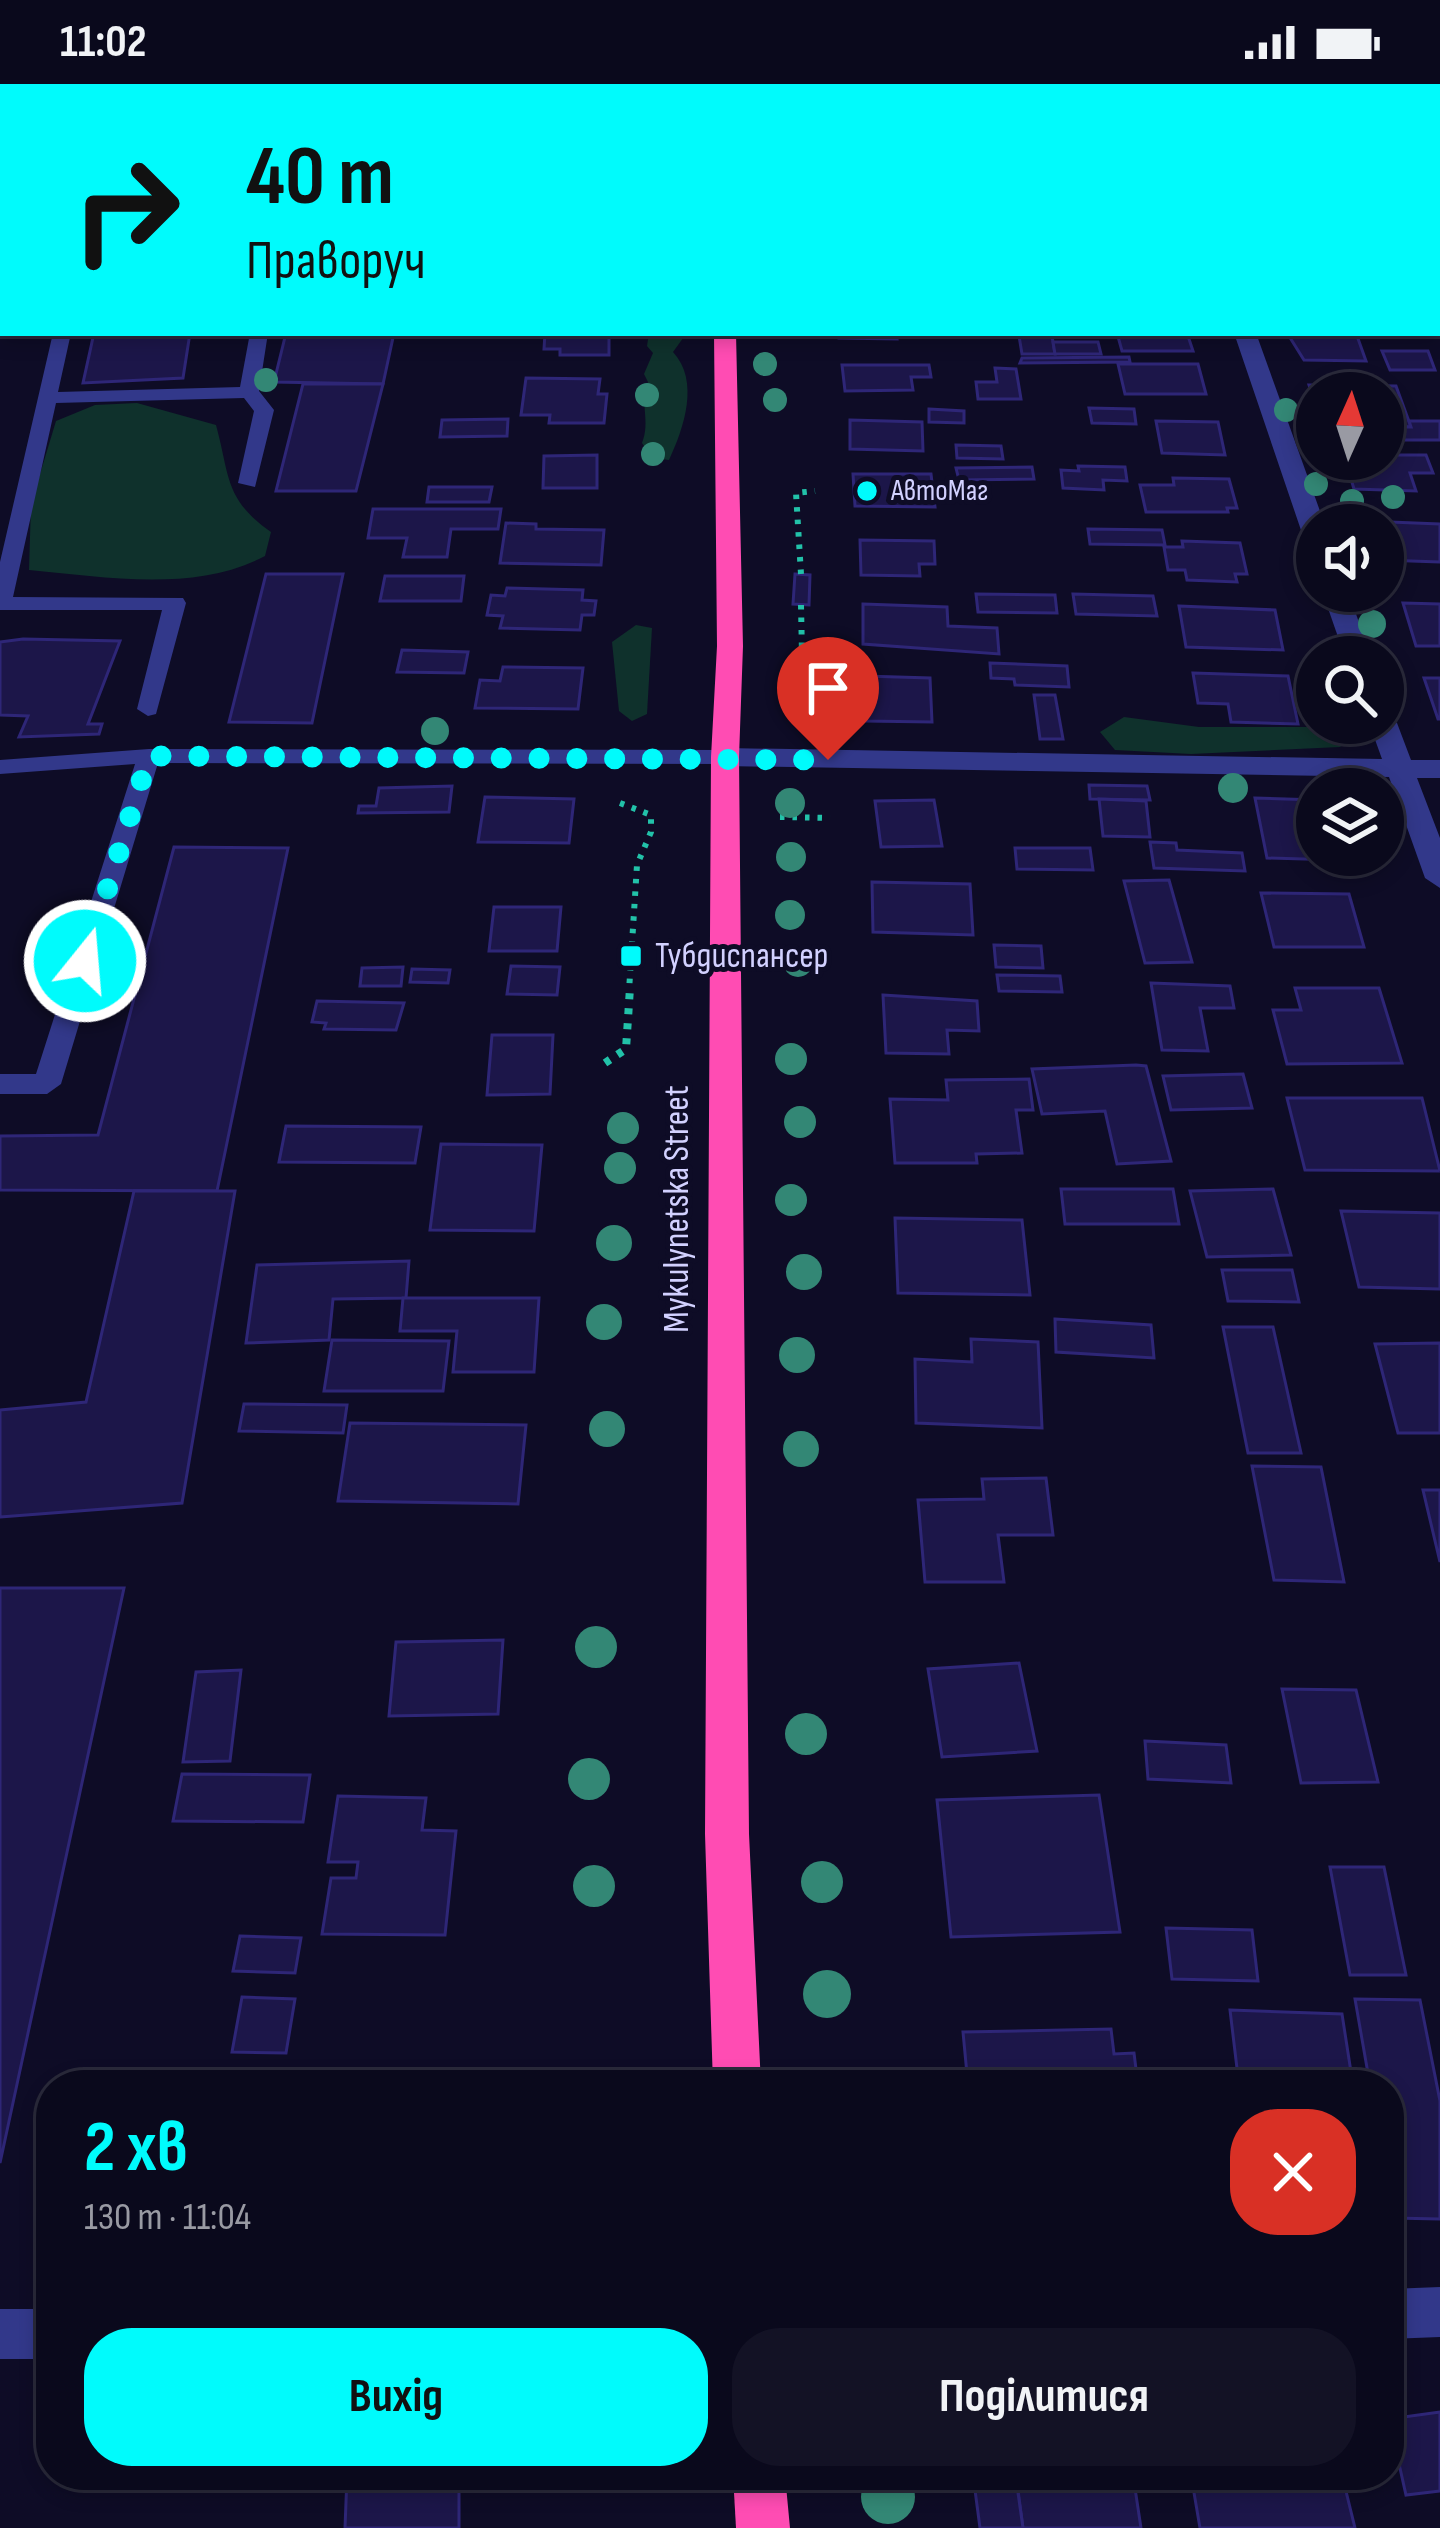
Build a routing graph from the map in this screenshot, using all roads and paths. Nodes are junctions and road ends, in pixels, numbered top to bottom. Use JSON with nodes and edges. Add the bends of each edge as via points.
{"nodes":[{"id":1,"x":61,"y":336,"type":"edge"},
{"id":2,"x":259,"y":336,"type":"edge"},
{"id":3,"x":725,"y":336,"type":"edge"},
{"id":4,"x":1246,"y":336,"type":"edge"},
{"id":5,"x":249,"y":392,"type":"junction"},
{"id":6,"x":45,"y":398,"type":"junction"},
{"id":7,"x":248,"y":483,"type":"dead end"},
{"id":8,"x":815,"y":491,"type":"dead end"},
{"id":9,"x":1305,"y":504,"type":"edge"},
{"id":10,"x":801,"y":574,"type":"dead end"},
{"id":11,"x":0,"y":604,"type":"edge"},
{"id":12,"x":801,"y":605,"type":"dead end"},
{"id":13,"x":148,"y":709,"type":"dead end"},
{"id":14,"x":826,"y":715,"type":"dead end"},
{"id":15,"x":1390,"y":744,"type":"edge"},
{"id":16,"x":149,"y":756,"type":"junction"},
{"id":17,"x":725,"y":757,"type":"junction"},
{"id":18,"x":0,"y":767,"type":"edge"},
{"id":19,"x":1399,"y":768,"type":"joint"},
{"id":20,"x":1404,"y":768,"type":"edge"},
{"id":21,"x":1440,"y":769,"type":"edge"},
{"id":22,"x":1404,"y":781,"type":"edge"},
{"id":23,"x":620,"y":803,"type":"dead end"},
{"id":24,"x":780,"y":818,"type":"dead end"},
{"id":25,"x":830,"y":818,"type":"dead end"},
{"id":26,"x":1440,"y":878,"type":"edge"},
{"id":27,"x":604,"y":1063,"type":"dead end"},
{"id":28,"x":0,"y":1084,"type":"edge"},
{"id":29,"x":736,"y":2070,"type":"edge"},
{"id":30,"x":1440,"y":2312,"type":"edge"},
{"id":31,"x":1404,"y":2313,"type":"edge"},
{"id":32,"x":0,"y":2333,"type":"edge"},
{"id":33,"x":36,"y":2334,"type":"edge"},
{"id":34,"x":760,"y":2490,"type":"edge"},
{"id":35,"x":763,"y":2528,"type":"edge"}],
"edges":[{"from":1,"to":6,"type":"lane"},
{"from":2,"to":5,"type":"lane"},
{"from":3,"to":17,"type":"highway","name":"Mykulynetska Street"},
{"from":4,"to":9,"type":"street"},
{"from":5,"to":6,"type":"lane"},
{"from":5,"to":7,"type":"lane","via":[[264,410]]},
{"from":6,"to":11,"type":"lane"},
{"from":8,"to":10,"type":"path","via":[[796,493]]},
{"from":11,"to":13,"type":"lane","via":[[175,603]]},
{"from":12,"to":14,"type":"path","via":[[803,703]]},
{"from":15,"to":19,"type":"street"},
{"from":16,"to":17,"type":"lane"},
{"from":16,"to":18,"type":"lane"},
{"from":16,"to":28,"type":"lane","via":[[47,1084]]},
{"from":17,"to":19,"type":"street"},
{"from":17,"to":29,"type":"highway","name":"Mykulynetska Street","via":[[727,1834]]},
{"from":20,"to":21,"type":"street"},
{"from":22,"to":26,"type":"street"},
{"from":23,"to":27,"type":"path","via":[[651,815],[651,832],[637,865],[626,1049]]},
{"from":24,"to":25,"type":"path"},
{"from":30,"to":31,"type":"street"},
{"from":32,"to":33,"type":"street"},
{"from":34,"to":35,"type":"highway"}]}
